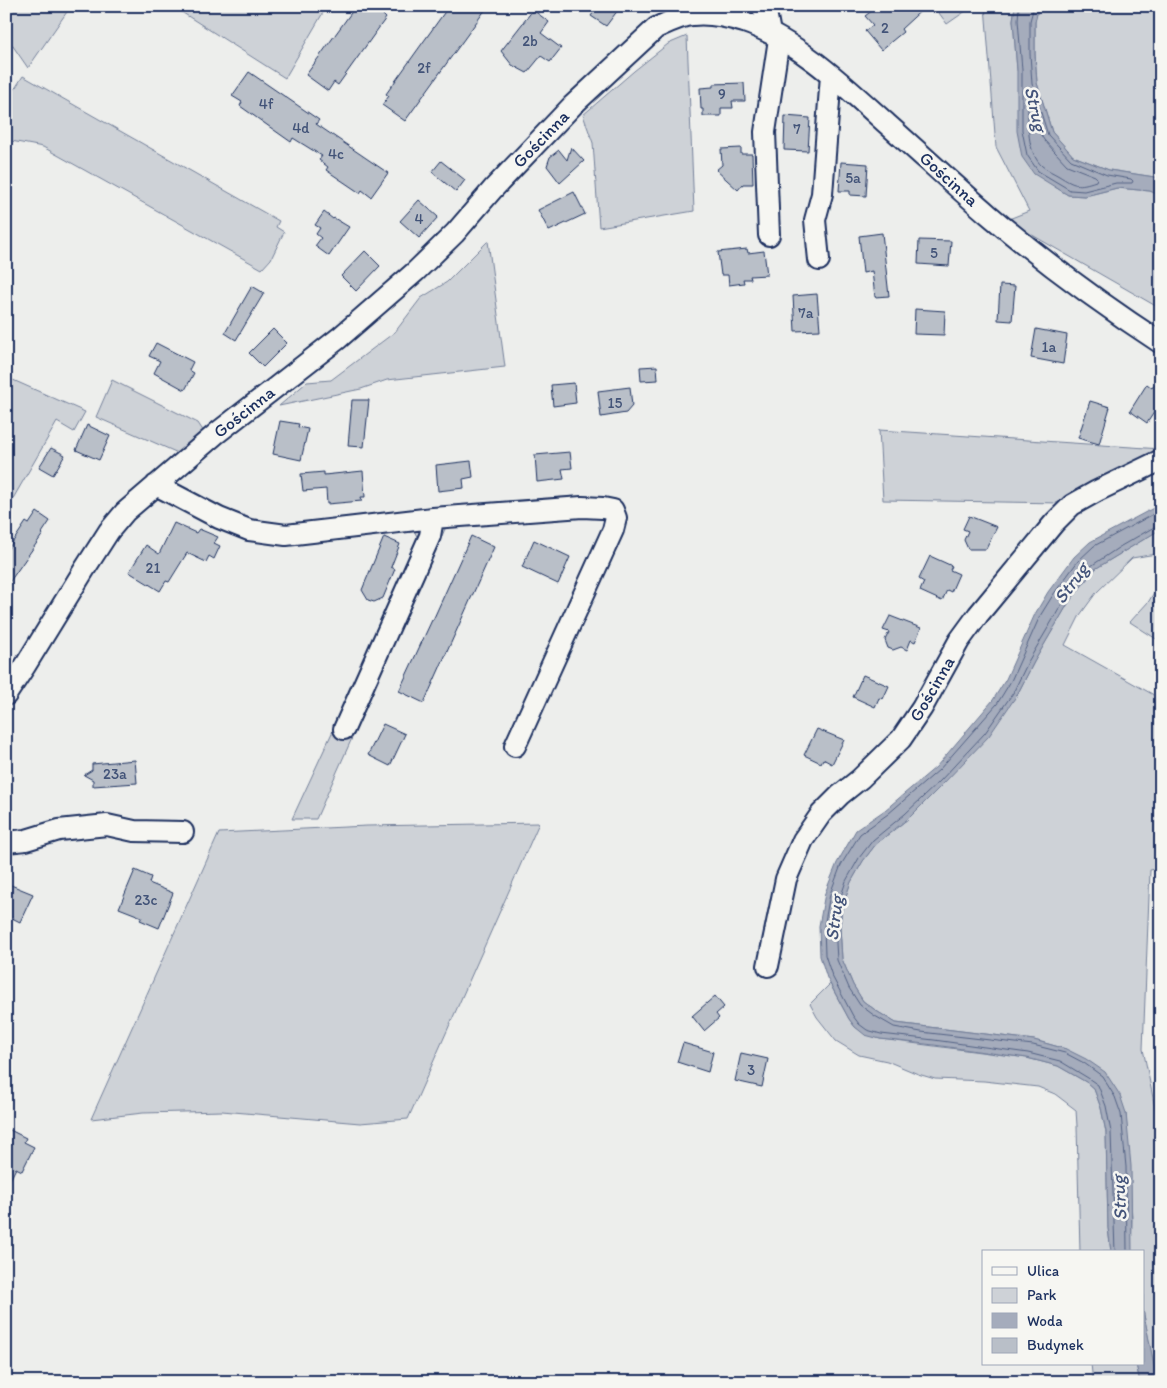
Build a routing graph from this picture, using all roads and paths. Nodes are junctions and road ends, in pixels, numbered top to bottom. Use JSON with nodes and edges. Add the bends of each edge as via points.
{"nodes":[{"id":1,"x":762,"y":6,"type":"edge"},
{"id":2,"x":775,"y":36,"type":"junction"},
{"id":3,"x":831,"y":75,"type":"junction"},
{"id":4,"x":769,"y":235,"type":"dead end"},
{"id":5,"x":819,"y":260,"type":"dead end"},
{"id":6,"x":1161,"y":343,"type":"edge"},
{"id":7,"x":1161,"y":460,"type":"edge"},
{"id":8,"x":156,"y":485,"type":"junction"},
{"id":9,"x":433,"y":518,"type":"junction"},
{"id":10,"x":6,"y":695,"type":"edge"},
{"id":11,"x":344,"y":728,"type":"dead end"},
{"id":12,"x":515,"y":746,"type":"dead end"},
{"id":13,"x":183,"y":832,"type":"dead end"},
{"id":14,"x":6,"y":842,"type":"edge"},
{"id":15,"x":768,"y":966,"type":"dead end"}],
"edges":[{"from":1,"to":2,"type":"street"},
{"from":2,"to":3,"type":"street","name":"Gościnna"},
{"from":2,"to":4,"type":"street","via":[[765,132]]},
{"from":2,"to":8,"type":"street","name":"Gościnna","via":[[720,16],[691,15],[656,28],[573,105],[415,272],[339,338]]},
{"from":3,"to":5,"type":"street","via":[[822,194],[816,220]]},
{"from":3,"to":6,"type":"street","name":"Gościnna","via":[[990,216],[1086,292]]},
{"from":7,"to":15,"type":"street","name":"Gościnna","via":[[1088,496],[1054,523],[959,641],[901,739],[821,814],[802,840],[786,879]]},
{"from":8,"to":9,"type":"street","via":[[249,530],[286,535]]},
{"from":8,"to":10,"type":"street","name":"Gościnna","via":[[109,531]]},
{"from":9,"to":11,"type":"street","via":[[430,536]]},
{"from":9,"to":12,"type":"street","via":[[582,507],[613,510],[616,518]]},
{"from":13,"to":14,"type":"street","via":[[134,831],[107,825],[59,830]]}]}
